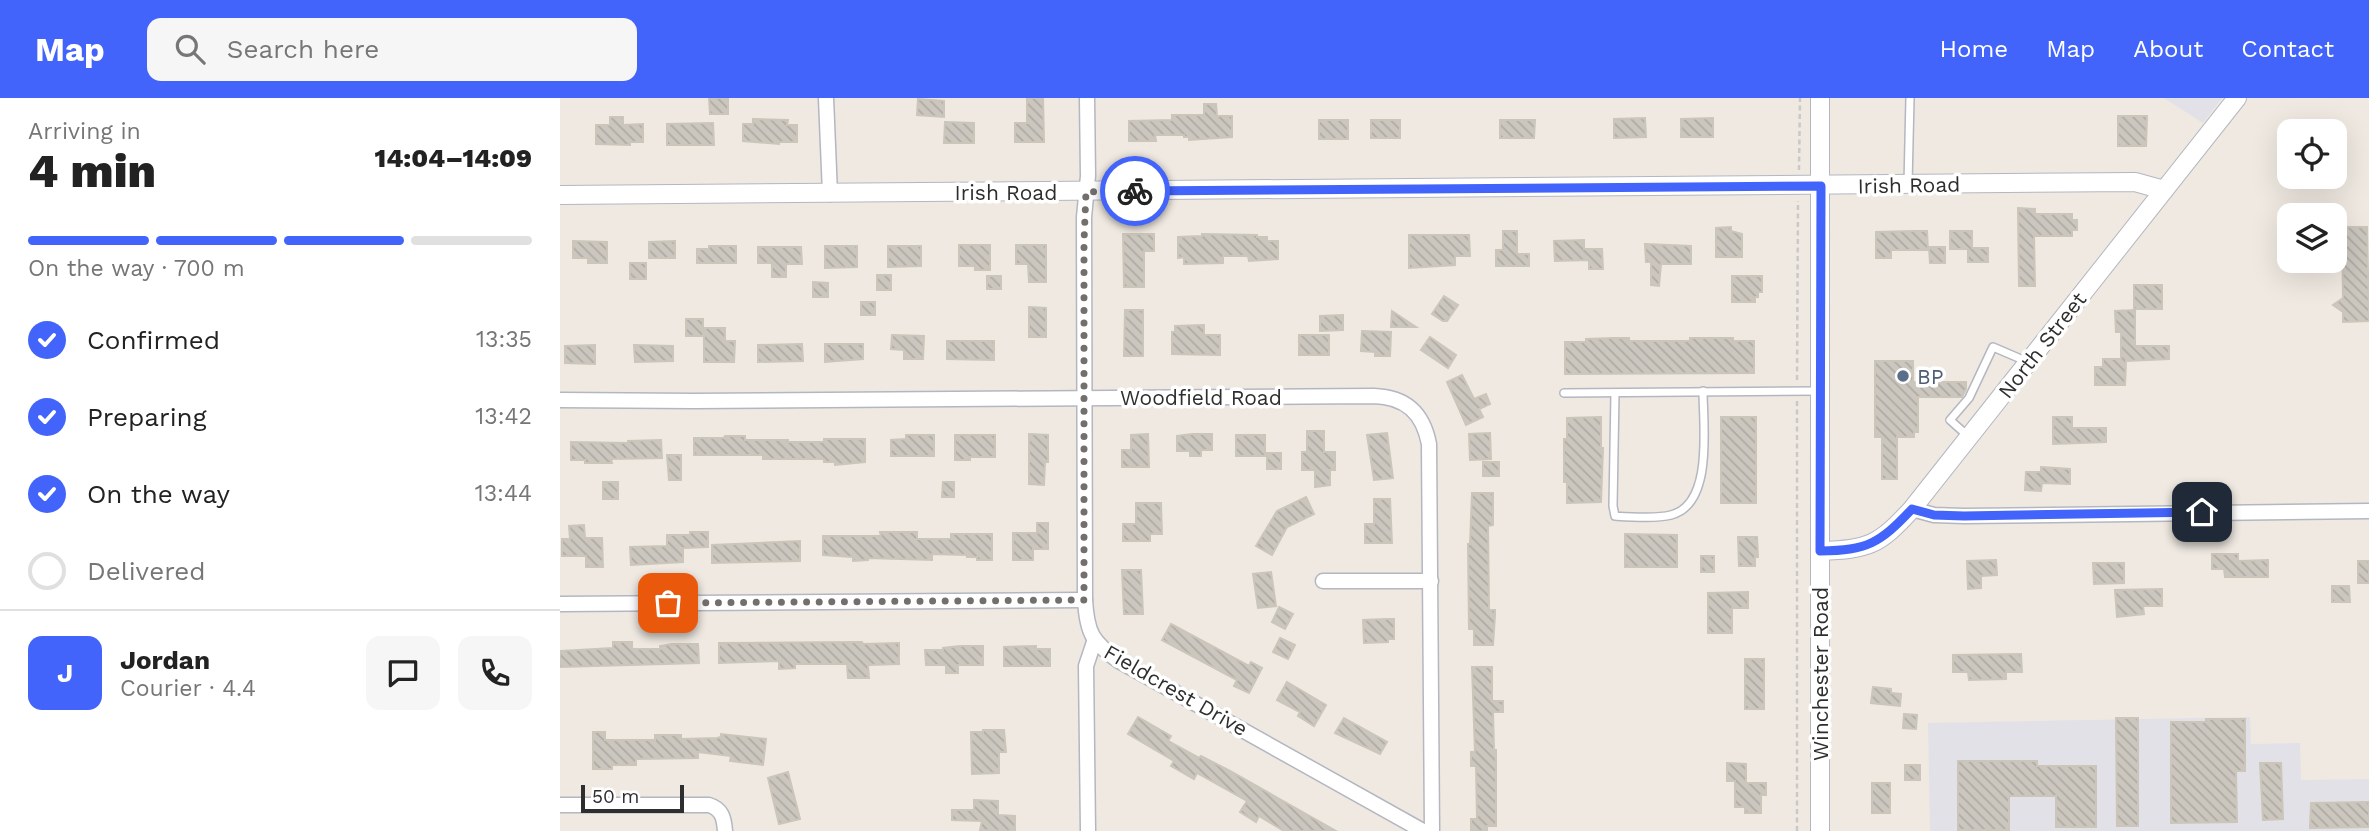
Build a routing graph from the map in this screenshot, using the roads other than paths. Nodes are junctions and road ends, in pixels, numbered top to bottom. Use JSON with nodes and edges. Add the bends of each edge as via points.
{"nodes":[{"id":1,"x":825,"y":98,"type":"edge"},
{"id":2,"x":1087,"y":98,"type":"edge"},
{"id":3,"x":1820,"y":98,"type":"edge"},
{"id":4,"x":1910,"y":98,"type":"edge"},
{"id":5,"x":2237,"y":98,"type":"edge"},
{"id":6,"x":1908,"y":185,"type":"junction"},
{"id":7,"x":1821,"y":186,"type":"junction"},
{"id":8,"x":2164,"y":190,"type":"junction"},
{"id":9,"x":1086,"y":192,"type":"junction"},
{"id":10,"x":830,"y":194,"type":"junction"},
{"id":11,"x":560,"y":195,"type":"edge"},
{"id":12,"x":2029,"y":362,"type":"junction"},
{"id":13,"x":1703,"y":391,"type":"junction"},
{"id":14,"x":1820,"y":391,"type":"junction"},
{"id":15,"x":1564,"y":393,"type":"dead end"},
{"id":16,"x":1615,"y":393,"type":"junction"},
{"id":17,"x":1084,"y":397,"type":"junction"},
{"id":18,"x":560,"y":400,"type":"edge"},
{"id":19,"x":1969,"y":437,"type":"junction"},
{"id":20,"x":1912,"y":509,"type":"junction"},
{"id":21,"x":2369,"y":511,"type":"edge"},
{"id":22,"x":1820,"y":551,"type":"junction"},
{"id":23,"x":1323,"y":581,"type":"dead end"},
{"id":24,"x":1431,"y":581,"type":"junction"},
{"id":25,"x":1084,"y":600,"type":"junction"},
{"id":26,"x":560,"y":604,"type":"edge"},
{"id":27,"x":1094,"y":642,"type":"junction"},
{"id":28,"x":560,"y":805,"type":"edge"},
{"id":29,"x":725,"y":831,"type":"edge"},
{"id":30,"x":1088,"y":831,"type":"edge"},
{"id":31,"x":1423,"y":831,"type":"edge"},
{"id":32,"x":1432,"y":831,"type":"edge"},
{"id":33,"x":1820,"y":831,"type":"edge"}],
"edges":[{"from":1,"to":10,"type":"street"},
{"from":2,"to":9,"type":"street","name":"Fieldcrest Drive"},
{"from":3,"to":7,"type":"street","name":"Winchester Road"},
{"from":4,"to":6,"type":"lane"},
{"from":5,"to":8,"type":"street","name":"North Street"},
{"from":6,"to":7,"type":"street","name":"Irish Road"},
{"from":6,"to":8,"type":"street","name":"Irish Road","via":[[2135,182]]},
{"from":7,"to":9,"type":"street","name":"Irish Road"},
{"from":7,"to":14,"type":"street","name":"Winchester Road"},
{"from":8,"to":12,"type":"street","name":"North Street"},
{"from":9,"to":10,"type":"street","name":"Irish Road"},
{"from":9,"to":17,"type":"street","name":"Fieldcrest Drive"},
{"from":10,"to":11,"type":"street","name":"Irish Road"},
{"from":12,"to":19,"type":"street","name":"North Street"},
{"from":12,"to":19,"type":"lane","via":[[1993,347],[1969,398],[1950,420]]},
{"from":13,"to":14,"type":"lane"},
{"from":13,"to":16,"type":"lane"},
{"from":13,"to":16,"type":"lane","via":[[1702,468],[1696,495],[1672,515],[1627,517],[1615,516],[1613,506]]},
{"from":14,"to":22,"type":"street","name":"Winchester Road"},
{"from":15,"to":16,"type":"lane"},
{"from":17,"to":18,"type":"street","name":"Woodfield Road"},
{"from":17,"to":24,"type":"street","name":"Woodfield Road","via":[[1397,399],[1415,412],[1426,432]]},
{"from":17,"to":25,"type":"street","name":"Fieldcrest Drive"},
{"from":19,"to":20,"type":"street","name":"North Street"},
{"from":20,"to":21,"type":"street","via":[[1964,516]]},
{"from":20,"to":22,"type":"street","name":"North Street","via":[[1874,542],[1855,550]]},
{"from":22,"to":33,"type":"street","name":"Winchester Road"},
{"from":23,"to":24,"type":"street"},
{"from":24,"to":32,"type":"street","name":"Woodfield Road"},
{"from":25,"to":26,"type":"street"},
{"from":25,"to":27,"type":"street","name":"Fieldcrest Drive","via":[[1087,628]]},
{"from":27,"to":30,"type":"street","via":[[1086,666]]},
{"from":27,"to":31,"type":"street","name":"Fieldcrest Drive","via":[[1119,661]]},
{"from":28,"to":29,"type":"street","via":[[709,805],[723,815]]}]}
